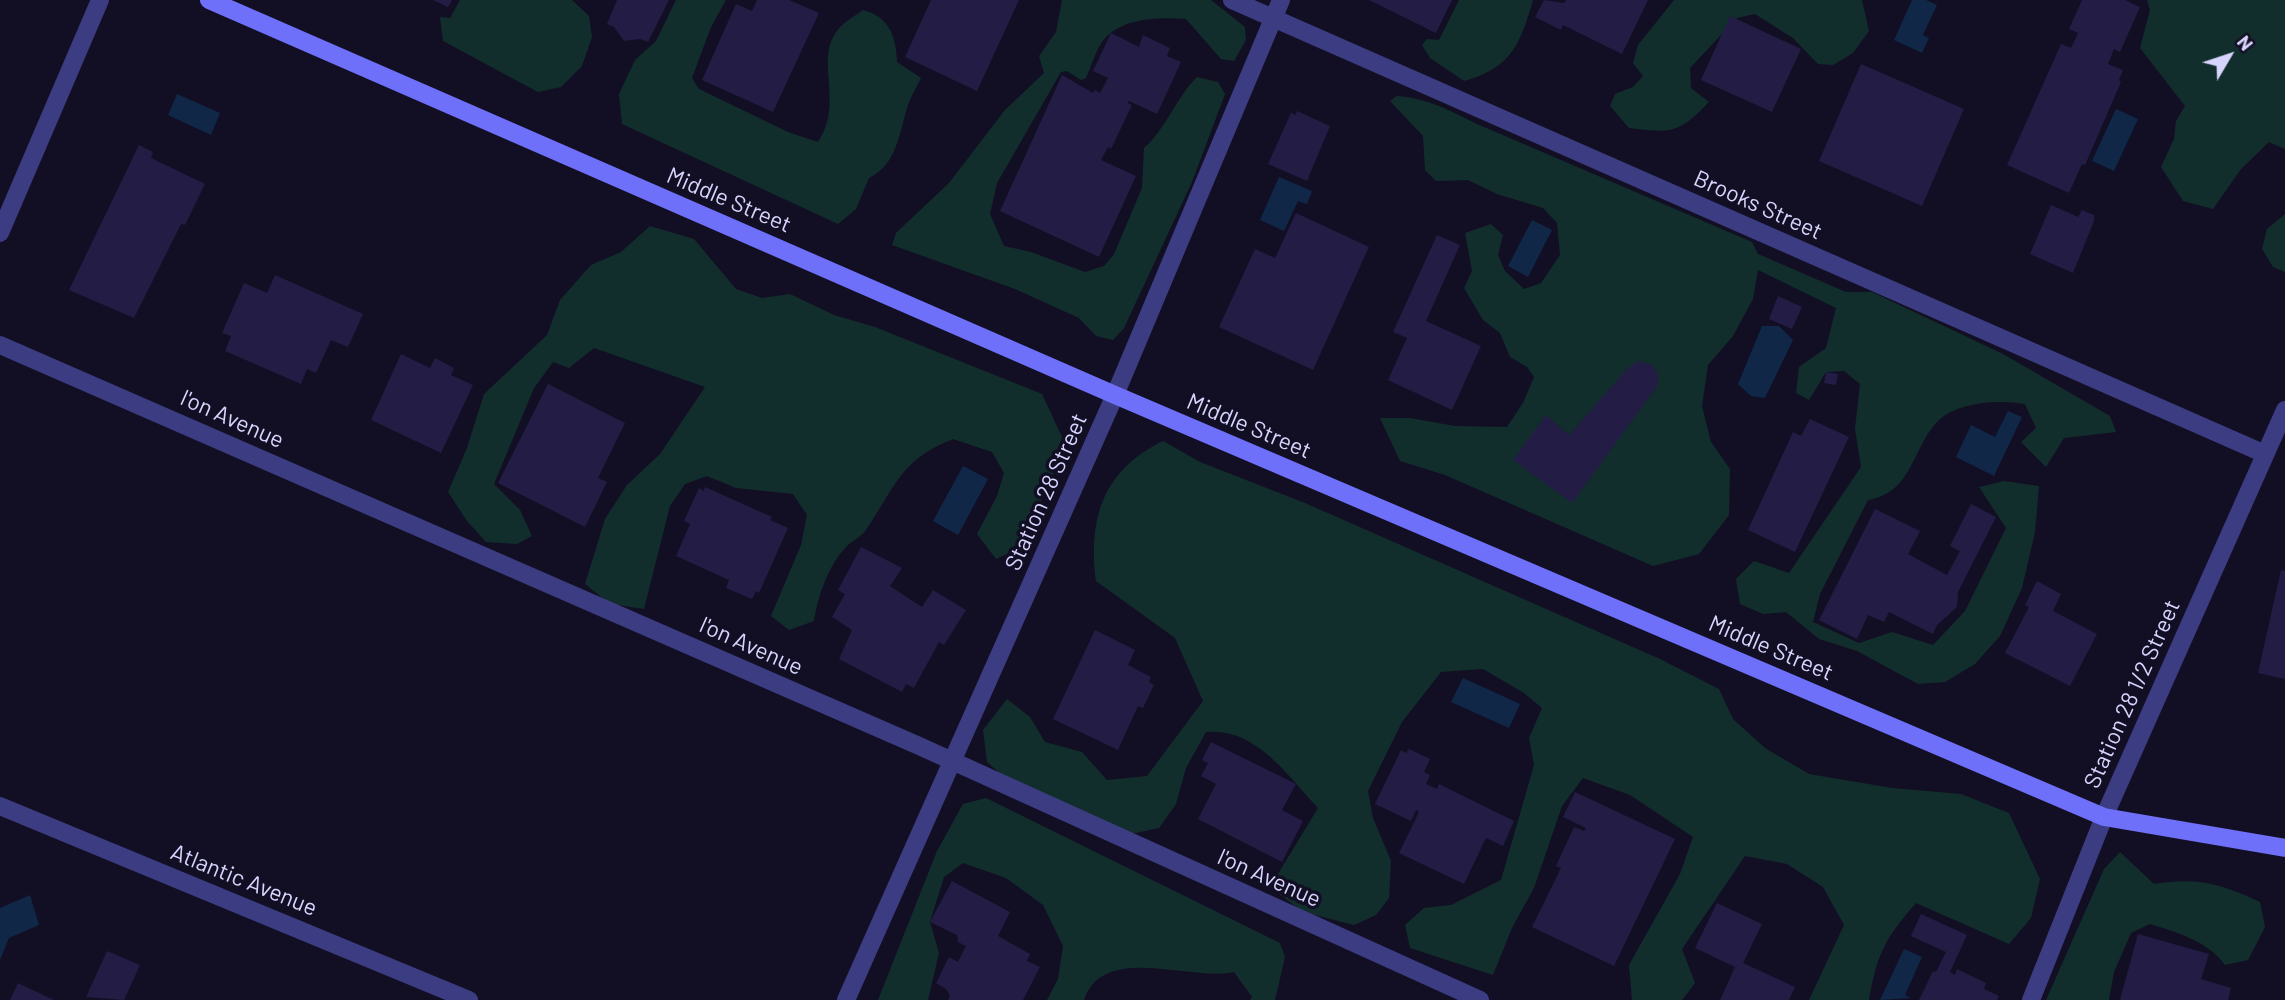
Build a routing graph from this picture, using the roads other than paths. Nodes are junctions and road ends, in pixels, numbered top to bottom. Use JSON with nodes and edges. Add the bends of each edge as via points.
{"nodes":[{"id":1,"x":100,"y":0,"type":"edge"},
{"id":2,"x":209,"y":0,"type":"edge"},
{"id":3,"x":1232,"y":0,"type":"edge"},
{"id":4,"x":1281,"y":0,"type":"edge"},
{"id":5,"x":1273,"y":18,"type":"junction"},
{"id":6,"x":0,"y":233,"type":"edge"},
{"id":7,"x":0,"y":345,"type":"edge"},
{"id":8,"x":1115,"y":395,"type":"junction"},
{"id":9,"x":2285,"y":410,"type":"edge"},
{"id":10,"x":2265,"y":454,"type":"junction"},
{"id":11,"x":952,"y":762,"type":"junction"},
{"id":12,"x":0,"y":806,"type":"edge"},
{"id":13,"x":2104,"y":817,"type":"junction"},
{"id":14,"x":2285,"y":848,"type":"edge"},
{"id":15,"x":469,"y":1000,"type":"edge"},
{"id":16,"x":846,"y":1000,"type":"edge"},
{"id":17,"x":1480,"y":1000,"type":"edge"},
{"id":18,"x":2031,"y":1000,"type":"edge"}],
"edges":[{"from":1,"to":6,"type":"street"},
{"from":2,"to":8,"type":"street","name":"Middle Street"},
{"from":3,"to":5,"type":"street","name":"Brooks Street"},
{"from":4,"to":5,"type":"street","name":"Station 28 Street"},
{"from":5,"to":8,"type":"street","name":"Station 28 Street"},
{"from":5,"to":10,"type":"street","name":"Brooks Street"},
{"from":7,"to":11,"type":"street","name":"I'on Avenue"},
{"from":8,"to":11,"type":"street","name":"Station 28 Street"},
{"from":8,"to":13,"type":"street","name":"Middle Street"},
{"from":9,"to":10,"type":"street","name":"Station 28 1/2 Street"},
{"from":10,"to":13,"type":"street","name":"Station 28 1/2 Street"},
{"from":11,"to":16,"type":"street","name":"Station 28 Street"},
{"from":11,"to":17,"type":"street","name":"I'on Avenue"},
{"from":12,"to":15,"type":"street","name":"Atlantic Avenue"},
{"from":13,"to":14,"type":"street","name":"Middle Street"},
{"from":13,"to":18,"type":"street","name":"Station 28 1/2 Street"}]}
